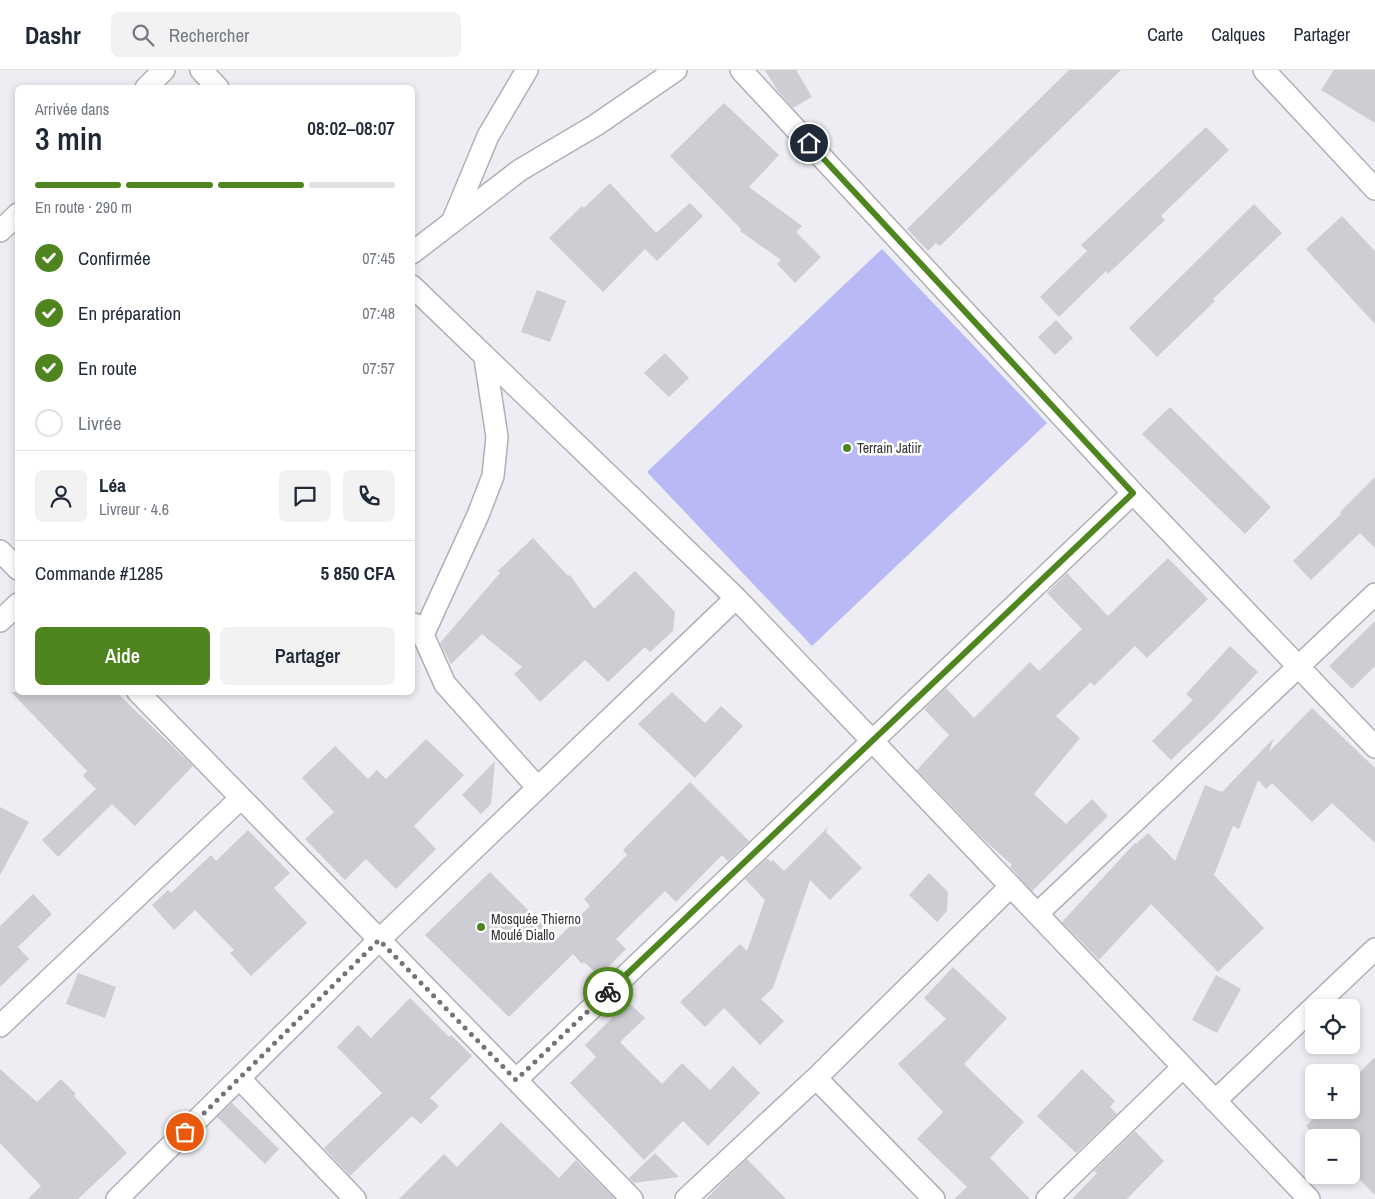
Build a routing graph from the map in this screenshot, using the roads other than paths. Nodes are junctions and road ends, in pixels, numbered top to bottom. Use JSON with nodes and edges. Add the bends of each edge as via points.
{"nodes":[{"id":1,"x":164,"y":70,"type":"edge"},
{"id":2,"x":201,"y":70,"type":"edge"},
{"id":3,"x":527,"y":70,"type":"edge"},
{"id":4,"x":676,"y":70,"type":"edge"},
{"id":5,"x":741,"y":70,"type":"edge"},
{"id":6,"x":1264,"y":70,"type":"edge"},
{"id":7,"x":149,"y":85,"type":"edge"},
{"id":8,"x":215,"y":85,"type":"edge"},
{"id":9,"x":1375,"y":189,"type":"edge"},
{"id":10,"x":15,"y":217,"type":"edge"},
{"id":11,"x":452,"y":221,"type":"junction"},
{"id":12,"x":0,"y":231,"type":"edge"},
{"id":13,"x":415,"y":251,"type":"edge"},
{"id":14,"x":415,"y":289,"type":"edge"},
{"id":15,"x":485,"y":358,"type":"junction"},
{"id":16,"x":1133,"y":493,"type":"junction"},
{"id":17,"x":0,"y":551,"type":"edge"},
{"id":18,"x":15,"y":566,"type":"edge"},
{"id":19,"x":1375,"y":594,"type":"edge"},
{"id":20,"x":736,"y":598,"type":"junction"},
{"id":21,"x":15,"y":607,"type":"edge"},
{"id":22,"x":0,"y":621,"type":"edge"},
{"id":23,"x":418,"y":629,"type":"edge"},
{"id":24,"x":1298,"y":667,"type":"junction"},
{"id":25,"x":141,"y":695,"type":"edge"},
{"id":26,"x":872,"y":740,"type":"junction"},
{"id":27,"x":1375,"y":747,"type":"edge"},
{"id":28,"x":538,"y":788,"type":"junction"},
{"id":29,"x":241,"y":798,"type":"junction"},
{"id":30,"x":1011,"y":886,"type":"junction"},
{"id":31,"x":1037,"y":914,"type":"junction"},
{"id":32,"x":379,"y":940,"type":"junction"},
{"id":33,"x":1375,"y":949,"type":"edge"},
{"id":34,"x":0,"y":1026,"type":"edge"},
{"id":35,"x":1183,"y":1067,"type":"junction"},
{"id":36,"x":816,"y":1078,"type":"junction"},
{"id":37,"x":240,"y":1079,"type":"junction"},
{"id":38,"x":516,"y":1080,"type":"junction"},
{"id":39,"x":1215,"y":1101,"type":"junction"},
{"id":40,"x":117,"y":1199,"type":"edge"},
{"id":41,"x":356,"y":1199,"type":"edge"},
{"id":42,"x":632,"y":1199,"type":"edge"},
{"id":43,"x":686,"y":1199,"type":"edge"},
{"id":44,"x":934,"y":1199,"type":"edge"},
{"id":45,"x":1047,"y":1199,"type":"edge"},
{"id":46,"x":1308,"y":1199,"type":"edge"}],
"edges":[{"from":1,"to":7,"type":"street"},
{"from":2,"to":8,"type":"street"},
{"from":3,"to":11,"type":"street","via":[[488,136]]},
{"from":4,"to":11,"type":"street","via":[[596,125],[520,170]]},
{"from":5,"to":16,"type":"street"},
{"from":6,"to":9,"type":"street"},
{"from":10,"to":12,"type":"street"},
{"from":11,"to":13,"type":"street"},
{"from":14,"to":15,"type":"street"},
{"from":15,"to":20,"type":"street"},
{"from":15,"to":23,"type":"street","via":[[497,437],[492,476],[478,515]]},
{"from":16,"to":24,"type":"street"},
{"from":16,"to":26,"type":"street"},
{"from":17,"to":18,"type":"street"},
{"from":19,"to":24,"type":"street"},
{"from":20,"to":26,"type":"street"},
{"from":20,"to":28,"type":"street"},
{"from":21,"to":22,"type":"street"},
{"from":23,"to":28,"type":"street","via":[[445,684]]},
{"from":24,"to":27,"type":"street"},
{"from":24,"to":31,"type":"street"},
{"from":25,"to":29,"type":"street"},
{"from":26,"to":30,"type":"street"},
{"from":26,"to":38,"type":"street"},
{"from":28,"to":32,"type":"street"},
{"from":29,"to":32,"type":"street"},
{"from":29,"to":34,"type":"street"},
{"from":30,"to":31,"type":"street"},
{"from":30,"to":36,"type":"street"},
{"from":31,"to":35,"type":"street"},
{"from":32,"to":37,"type":"street"},
{"from":32,"to":38,"type":"street"},
{"from":33,"to":39,"type":"street"},
{"from":35,"to":39,"type":"street"},
{"from":35,"to":45,"type":"street"},
{"from":36,"to":43,"type":"street"},
{"from":36,"to":44,"type":"street"},
{"from":37,"to":40,"type":"street"},
{"from":37,"to":41,"type":"street"},
{"from":38,"to":42,"type":"street"},
{"from":39,"to":46,"type":"street"}]}
